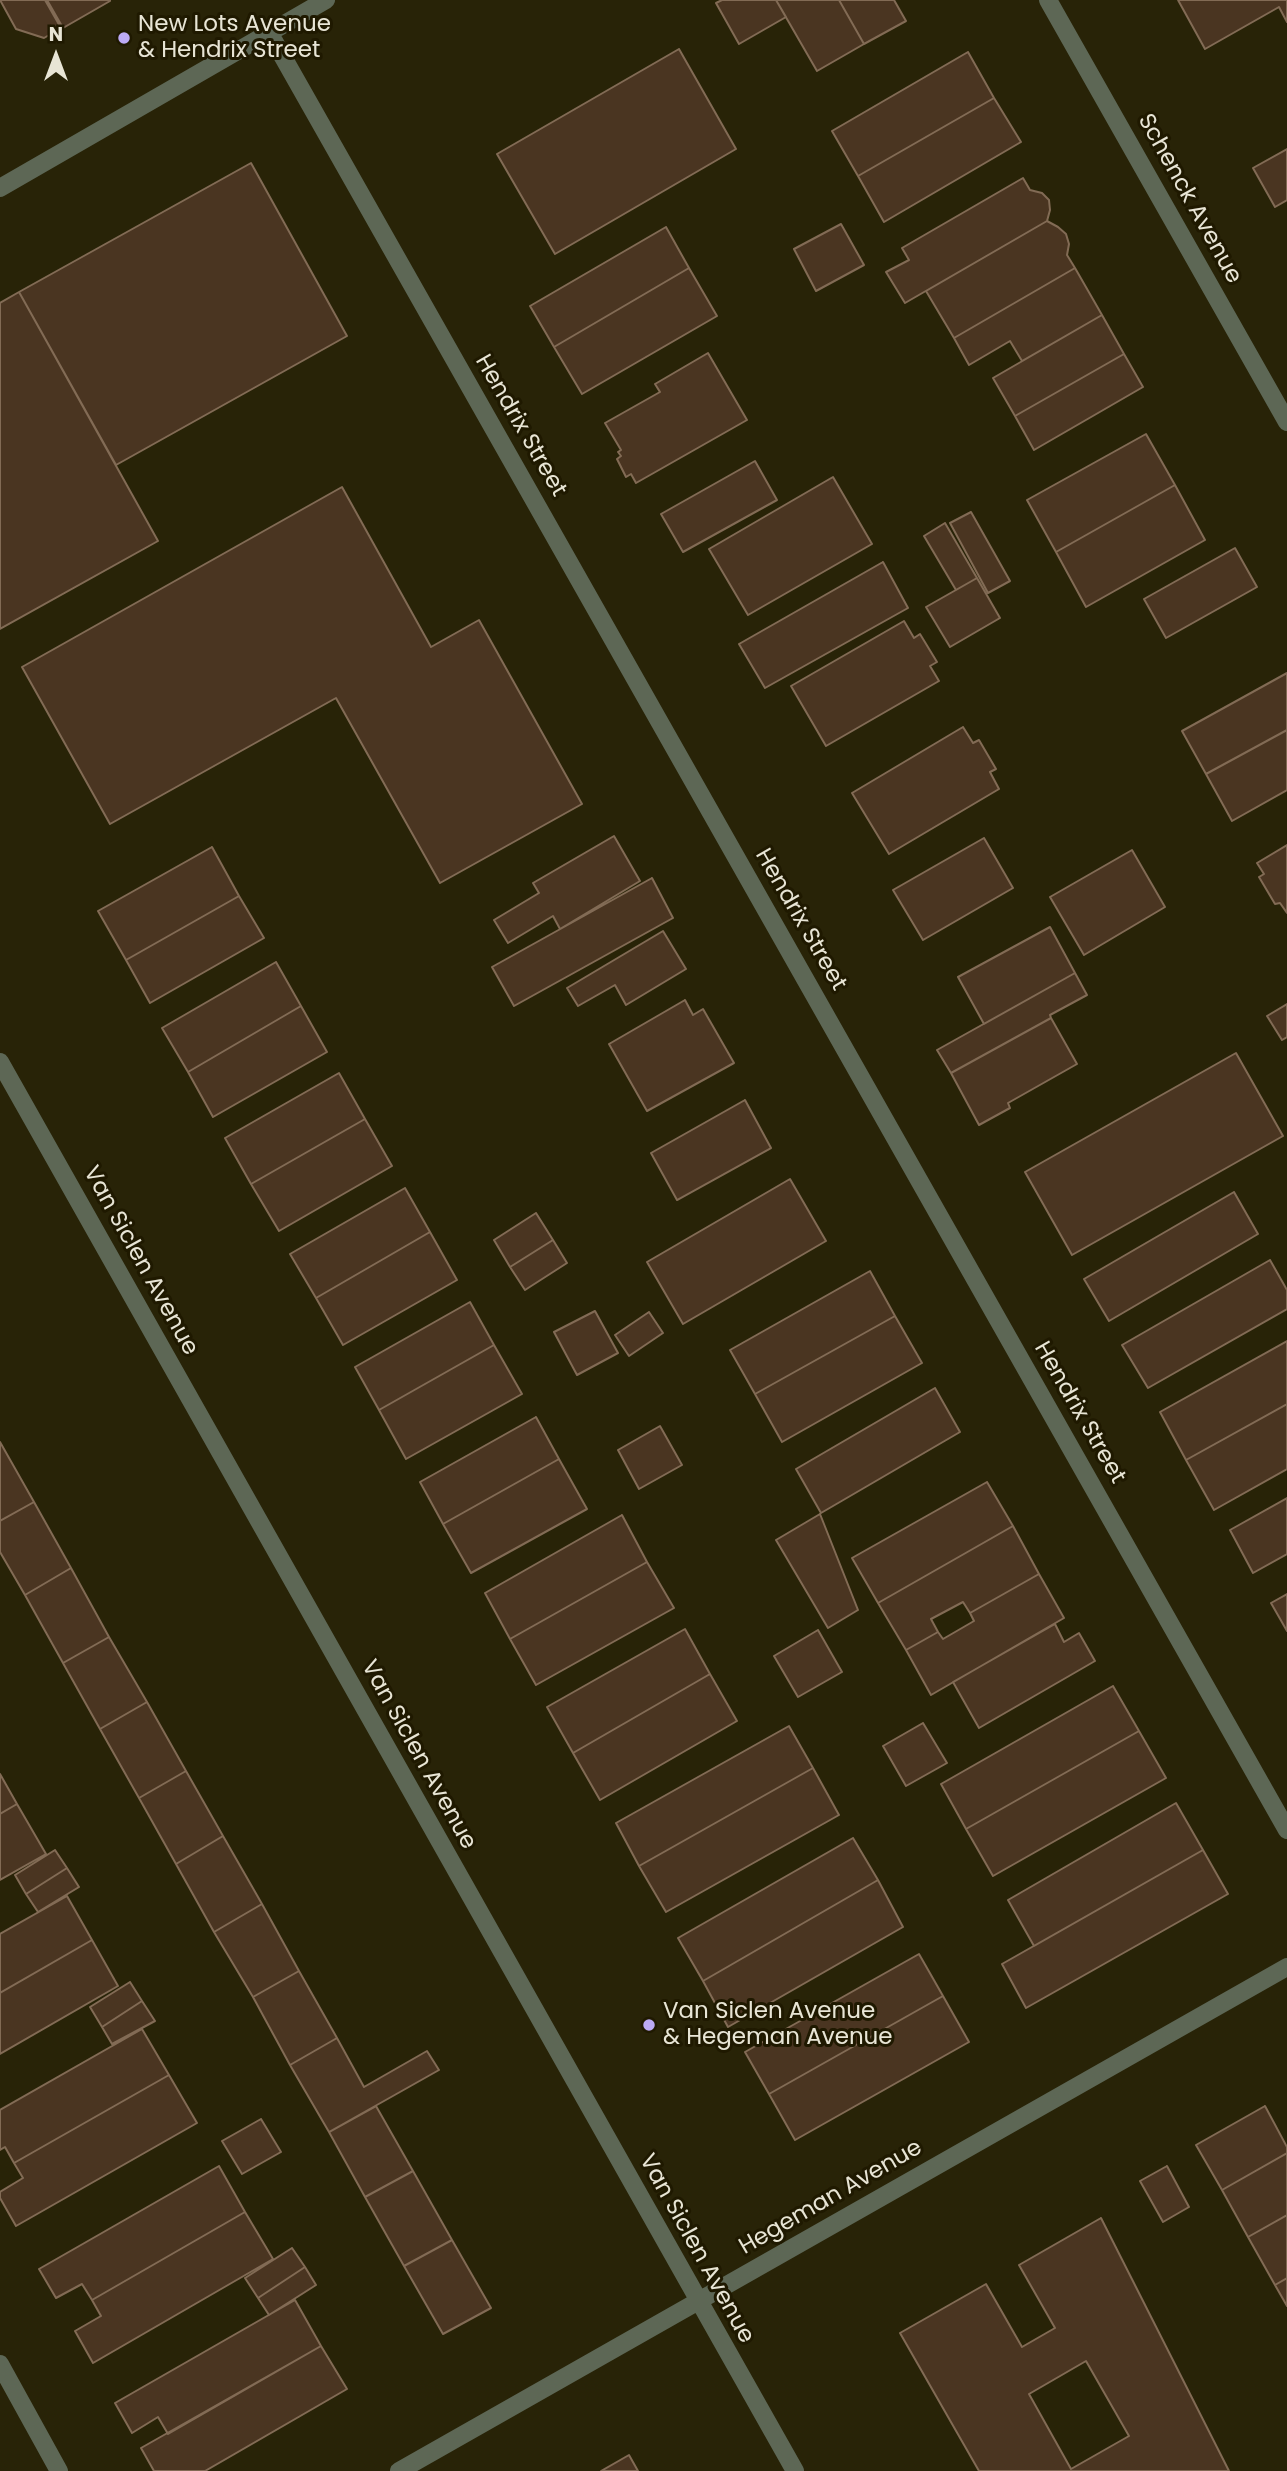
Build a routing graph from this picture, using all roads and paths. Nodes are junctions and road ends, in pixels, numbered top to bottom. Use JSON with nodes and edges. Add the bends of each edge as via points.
{"nodes":[{"id":1,"x":326,"y":0,"type":"edge"},
{"id":2,"x":1048,"y":0,"type":"edge"},
{"id":3,"x":271,"y":34,"type":"junction"},
{"id":4,"x":0,"y":188,"type":"edge"},
{"id":5,"x":1287,"y":422,"type":"edge"},
{"id":6,"x":0,"y":1062,"type":"edge"},
{"id":7,"x":1287,"y":1830,"type":"edge"},
{"id":8,"x":1287,"y":1967,"type":"edge"},
{"id":9,"x":697,"y":2302,"type":"junction"},
{"id":10,"x":0,"y":2364,"type":"edge"},
{"id":11,"x":59,"y":2471,"type":"edge"},
{"id":12,"x":399,"y":2471,"type":"edge"},
{"id":13,"x":795,"y":2471,"type":"edge"}],
"edges":[{"from":1,"to":3,"type":"street"},
{"from":2,"to":5,"type":"street","name":"Schenck Avenue"},
{"from":3,"to":4,"type":"street"},
{"from":3,"to":7,"type":"street","name":"Hendrix Street"},
{"from":6,"to":9,"type":"street","name":"Van Siclen Avenue"},
{"from":8,"to":9,"type":"street","name":"Hegeman Avenue"},
{"from":9,"to":12,"type":"street","name":"Hegeman Avenue"},
{"from":9,"to":13,"type":"street","name":"Van Siclen Avenue"},
{"from":10,"to":11,"type":"street"}]}
